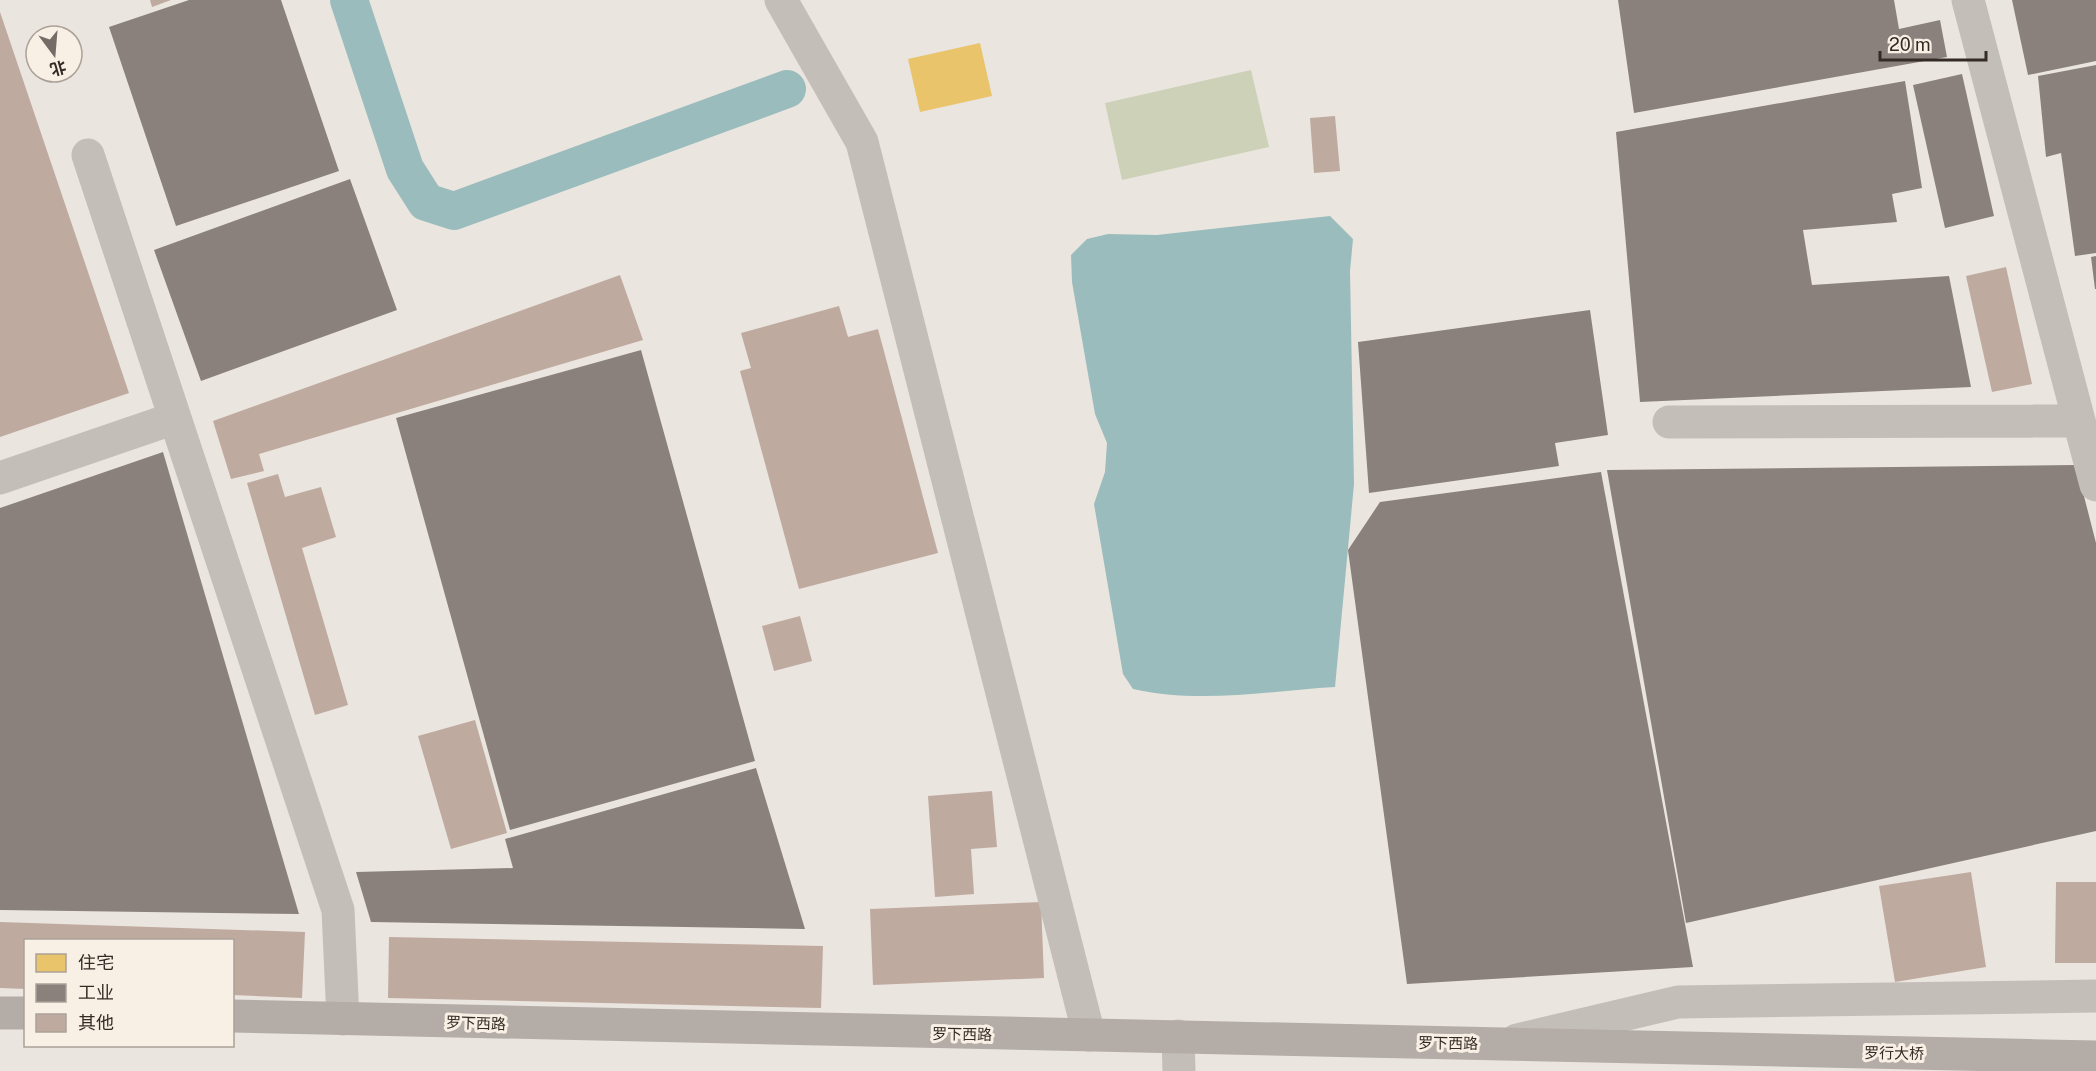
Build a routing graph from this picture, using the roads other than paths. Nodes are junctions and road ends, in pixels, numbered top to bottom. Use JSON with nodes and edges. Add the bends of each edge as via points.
{"nodes":[{"id":1,"x":781,"y":0,"type":"edge"},
{"id":2,"x":1968,"y":0,"type":"edge"},
{"id":3,"x":88,"y":155,"type":"dead end"},
{"id":4,"x":175,"y":418,"type":"junction"},
{"id":5,"x":2079,"y":420,"type":"junction"},
{"id":6,"x":1669,"y":422,"type":"dead end"},
{"id":7,"x":2095,"y":476,"type":"edge"},
{"id":8,"x":0,"y":478,"type":"edge"},
{"id":9,"x":2096,"y":996,"type":"edge"},
{"id":10,"x":0,"y":1013,"type":"edge"},
{"id":11,"x":24,"y":1013,"type":"edge"},
{"id":12,"x":234,"y":1016,"type":"edge"},
{"id":13,"x":343,"y":1019,"type":"junction"},
{"id":14,"x":1089,"y":1035,"type":"junction"},
{"id":15,"x":1178,"y":1036,"type":"junction"},
{"id":16,"x":1500,"y":1044,"type":"junction"},
{"id":17,"x":1692,"y":1048,"type":"joint"},
{"id":18,"x":2096,"y":1058,"type":"edge"},
{"id":19,"x":1179,"y":1071,"type":"edge"}],
"edges":[{"from":1,"to":14,"type":"street","via":[[862,142]]},
{"from":2,"to":5,"type":"street"},
{"from":3,"to":4,"type":"street"},
{"from":4,"to":8,"type":"street"},
{"from":4,"to":13,"type":"street","via":[[338,910]]},
{"from":5,"to":6,"type":"street"},
{"from":5,"to":7,"type":"street"},
{"from":9,"to":16,"type":"street","via":[[1678,1002]]},
{"from":10,"to":11,"type":"main road"},
{"from":12,"to":13,"type":"main road","name":"罗下西路"},
{"from":13,"to":14,"type":"main road","name":"罗下西路"},
{"from":14,"to":15,"type":"main road","name":"罗下西路"},
{"from":15,"to":16,"type":"main road","name":"罗下西路"},
{"from":15,"to":19,"type":"street"},
{"from":16,"to":17,"type":"main road","name":"罗下西路"},
{"from":17,"to":18,"type":"main road","name":"罗行大桥"}]}
